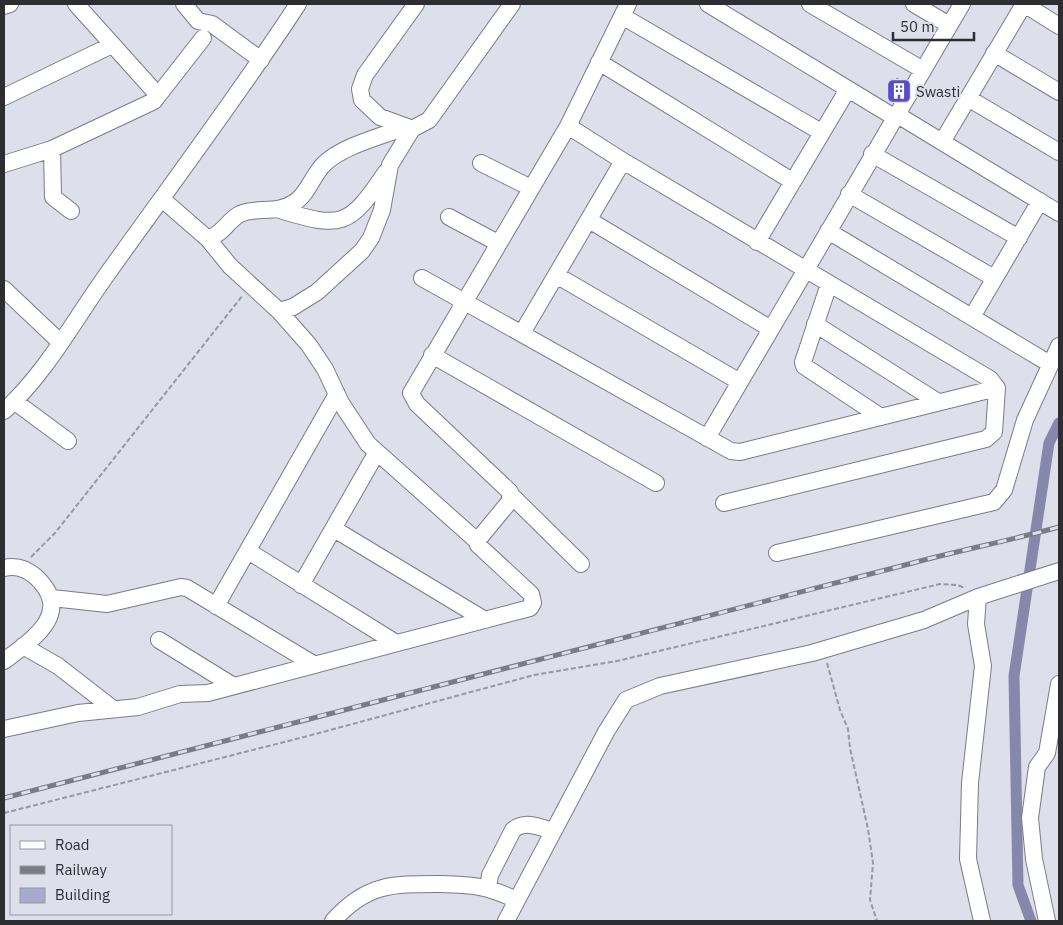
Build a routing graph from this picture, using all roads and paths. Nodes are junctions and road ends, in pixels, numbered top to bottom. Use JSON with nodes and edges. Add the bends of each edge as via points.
{"nodes":[{"id":1,"x":10,"y":4,"type":"edge"},
{"id":2,"x":76,"y":4,"type":"edge"},
{"id":3,"x":184,"y":4,"type":"edge"},
{"id":4,"x":298,"y":4,"type":"edge"},
{"id":5,"x":416,"y":4,"type":"edge"},
{"id":6,"x":512,"y":4,"type":"edge"},
{"id":7,"x":708,"y":4,"type":"edge"},
{"id":8,"x":810,"y":4,"type":"edge"},
{"id":9,"x":914,"y":4,"type":"edge"},
{"id":10,"x":962,"y":4,"type":"edge"},
{"id":11,"x":1024,"y":4,"type":"edge"},
{"id":12,"x":4,"y":6,"type":"edge"},
{"id":13,"x":625,"y":10,"type":"edge"},
{"id":14,"x":949,"y":24,"type":"junction"},
{"id":15,"x":1059,"y":26,"type":"edge"},
{"id":16,"x":203,"y":38,"type":"dead end"},
{"id":17,"x":112,"y":45,"type":"junction"},
{"id":18,"x":994,"y":53,"type":"junction"},
{"id":19,"x":261,"y":60,"type":"junction"},
{"id":20,"x":599,"y":62,"type":"junction"},
{"id":21,"x":923,"y":70,"type":"junction"},
{"id":22,"x":848,"y":89,"type":"junction"},
{"id":23,"x":1059,"y":92,"type":"edge"},
{"id":24,"x":4,"y":97,"type":"edge"},
{"id":25,"x":157,"y":97,"type":"junction"},
{"id":26,"x":968,"y":98,"type":"junction"},
{"id":27,"x":895,"y":116,"type":"junction"},
{"id":28,"x":568,"y":126,"type":"junction"},
{"id":29,"x":408,"y":128,"type":"junction"},
{"id":30,"x":820,"y":132,"type":"junction"},
{"id":31,"x":942,"y":142,"type":"junction"},
{"id":32,"x":52,"y":149,"type":"junction"},
{"id":33,"x":1059,"y":152,"type":"edge"},
{"id":34,"x":872,"y":154,"type":"junction"},
{"id":35,"x":623,"y":161,"type":"junction"},
{"id":36,"x":481,"y":163,"type":"dead end"},
{"id":37,"x":4,"y":164,"type":"edge"},
{"id":38,"x":390,"y":165,"type":"junction"},
{"id":39,"x":792,"y":181,"type":"junction"},
{"id":40,"x":531,"y":188,"type":"junction"},
{"id":41,"x":849,"y":194,"type":"junction"},
{"id":42,"x":162,"y":199,"type":"junction"},
{"id":43,"x":1040,"y":201,"type":"junction"},
{"id":44,"x":280,"y":210,"type":"junction"},
{"id":45,"x":71,"y":211,"type":"dead end"},
{"id":46,"x":1059,"y":213,"type":"edge"},
{"id":47,"x":449,"y":217,"type":"dead end"},
{"id":48,"x":589,"y":220,"type":"junction"},
{"id":49,"x":828,"y":230,"type":"junction"},
{"id":50,"x":1019,"y":238,"type":"junction"},
{"id":51,"x":208,"y":240,"type":"junction"},
{"id":52,"x":757,"y":242,"type":"junction"},
{"id":53,"x":498,"y":243,"type":"junction"},
{"id":54,"x":805,"y":270,"type":"junction"},
{"id":55,"x":556,"y":275,"type":"junction"},
{"id":56,"x":422,"y":278,"type":"dead end"},
{"id":57,"x":994,"y":278,"type":"junction"},
{"id":58,"x":829,"y":284,"type":"junction"},
{"id":59,"x":251,"y":285,"type":"junction"},
{"id":60,"x":4,"y":290,"type":"edge"},
{"id":61,"x":464,"y":300,"type":"junction"},
{"id":62,"x":279,"y":311,"type":"junction"},
{"id":63,"x":972,"y":317,"type":"junction"},
{"id":64,"x":815,"y":324,"type":"junction"},
{"id":65,"x":771,"y":329,"type":"junction"},
{"id":66,"x":522,"y":333,"type":"junction"},
{"id":67,"x":62,"y":343,"type":"junction"},
{"id":68,"x":1059,"y":346,"type":"edge"},
{"id":69,"x":432,"y":355,"type":"junction"},
{"id":70,"x":1050,"y":364,"type":"junction"},
{"id":71,"x":740,"y":382,"type":"junction"},
{"id":72,"x":997,"y":388,"type":"junction"},
{"id":73,"x":337,"y":394,"type":"junction"},
{"id":74,"x":938,"y":402,"type":"junction"},
{"id":75,"x":9,"y":406,"type":"edge"},
{"id":76,"x":881,"y":417,"type":"junction"},
{"id":77,"x":707,"y":438,"type":"junction"},
{"id":78,"x":68,"y":441,"type":"dead end"},
{"id":79,"x":377,"y":452,"type":"junction"},
{"id":80,"x":656,"y":484,"type":"dead end"},
{"id":81,"x":512,"y":496,"type":"junction"},
{"id":82,"x":724,"y":503,"type":"dead end"},
{"id":83,"x":334,"y":529,"type":"junction"},
{"id":84,"x":477,"y":541,"type":"junction"},
{"id":85,"x":248,"y":551,"type":"junction"},
{"id":86,"x":777,"y":553,"type":"dead end"},
{"id":87,"x":581,"y":564,"type":"dead end"},
{"id":88,"x":20,"y":567,"type":"junction"},
{"id":89,"x":4,"y":568,"type":"edge"},
{"id":90,"x":1053,"y":574,"type":"edge"},
{"id":91,"x":301,"y":585,"type":"junction"},
{"id":92,"x":978,"y":597,"type":"junction"},
{"id":93,"x":52,"y":598,"type":"junction"},
{"id":94,"x":216,"y":606,"type":"junction"},
{"id":95,"x":485,"y":620,"type":"junction"},
{"id":96,"x":159,"y":640,"type":"dead end"},
{"id":97,"x":396,"y":644,"type":"junction"},
{"id":98,"x":23,"y":646,"type":"junction"},
{"id":99,"x":823,"y":650,"type":"junction"},
{"id":100,"x":4,"y":661,"type":"edge"},
{"id":101,"x":315,"y":665,"type":"junction"},
{"id":102,"x":1059,"y":684,"type":"edge"},
{"id":103,"x":232,"y":685,"type":"junction"},
{"id":104,"x":112,"y":708,"type":"junction"},
{"id":105,"x":4,"y":729,"type":"edge"},
{"id":106,"x":4,"y":813,"type":"edge"},
{"id":107,"x":553,"y":832,"type":"junction"},
{"id":108,"x":488,"y":887,"type":"junction"},
{"id":109,"x":517,"y":900,"type":"junction"},
{"id":110,"x":333,"y":921,"type":"edge"},
{"id":111,"x":506,"y":921,"type":"edge"},
{"id":112,"x":877,"y":921,"type":"edge"},
{"id":113,"x":982,"y":921,"type":"edge"},
{"id":114,"x":1047,"y":921,"type":"edge"}],
"edges":[{"from":1,"to":12,"type":"street"},
{"from":2,"to":17,"type":"street"},
{"from":3,"to":19,"type":"street","via":[[198,21],[212,24]]},
{"from":4,"to":19,"type":"street"},
{"from":5,"to":29,"type":"street","via":[[366,75],[360,89],[362,100],[380,117]]},
{"from":6,"to":29,"type":"street","via":[[429,120]]},
{"from":7,"to":22,"type":"street"},
{"from":8,"to":21,"type":"street"},
{"from":9,"to":14,"type":"street"},
{"from":10,"to":14,"type":"street"},
{"from":11,"to":15,"type":"street"},
{"from":11,"to":18,"type":"street"},
{"from":13,"to":20,"type":"street"},
{"from":13,"to":30,"type":"street"},
{"from":14,"to":21,"type":"street"},
{"from":16,"to":25,"type":"street"},
{"from":17,"to":24,"type":"street"},
{"from":17,"to":25,"type":"street"},
{"from":18,"to":23,"type":"street"},
{"from":18,"to":26,"type":"street"},
{"from":19,"to":42,"type":"street"},
{"from":20,"to":28,"type":"street"},
{"from":20,"to":39,"type":"street"},
{"from":21,"to":27,"type":"street"},
{"from":22,"to":27,"type":"street"},
{"from":22,"to":30,"type":"street"},
{"from":25,"to":32,"type":"street"},
{"from":26,"to":31,"type":"street"},
{"from":26,"to":33,"type":"street"},
{"from":27,"to":31,"type":"street"},
{"from":27,"to":34,"type":"street"},
{"from":28,"to":35,"type":"street"},
{"from":28,"to":40,"type":"street"},
{"from":29,"to":38,"type":"street"},
{"from":29,"to":44,"type":"street","via":[[330,160],[321,167],[298,200]]},
{"from":30,"to":39,"type":"street"},
{"from":31,"to":43,"type":"street"},
{"from":32,"to":37,"type":"street"},
{"from":32,"to":45,"type":"street","via":[[53,197]]},
{"from":34,"to":41,"type":"street"},
{"from":34,"to":50,"type":"street"},
{"from":35,"to":48,"type":"street"},
{"from":35,"to":52,"type":"street"},
{"from":36,"to":40,"type":"street"},
{"from":38,"to":44,"type":"street","via":[[359,209],[341,221],[313,220]]},
{"from":38,"to":62,"type":"street","via":[[382,210],[362,251],[317,292],[294,307]]},
{"from":39,"to":52,"type":"street"},
{"from":40,"to":53,"type":"street"},
{"from":41,"to":49,"type":"street"},
{"from":41,"to":57,"type":"street"},
{"from":42,"to":51,"type":"street"},
{"from":42,"to":67,"type":"street"},
{"from":43,"to":46,"type":"street"},
{"from":43,"to":50,"type":"street"},
{"from":44,"to":51,"type":"street","via":[[243,213],[236,216],[219,235]]},
{"from":47,"to":53,"type":"street"},
{"from":48,"to":55,"type":"street"},
{"from":48,"to":65,"type":"street"},
{"from":49,"to":54,"type":"street"},
{"from":49,"to":63,"type":"street"},
{"from":50,"to":57,"type":"street"},
{"from":51,"to":59,"type":"street"},
{"from":52,"to":54,"type":"street"},
{"from":53,"to":61,"type":"street"},
{"from":54,"to":58,"type":"street"},
{"from":54,"to":65,"type":"street"},
{"from":55,"to":66,"type":"street"},
{"from":55,"to":71,"type":"street"},
{"from":56,"to":61,"type":"street"},
{"from":57,"to":63,"type":"street"},
{"from":58,"to":64,"type":"street"},
{"from":58,"to":72,"type":"street","via":[[990,379]]},
{"from":59,"to":62,"type":"street"},
{"from":59,"to":88,"type":"path","via":[[55,533]]},
{"from":60,"to":67,"type":"street"},
{"from":61,"to":66,"type":"street"},
{"from":61,"to":69,"type":"street"},
{"from":62,"to":73,"type":"street","via":[[326,369]]},
{"from":63,"to":70,"type":"street"},
{"from":64,"to":74,"type":"street"},
{"from":64,"to":76,"type":"street","via":[[804,366]]},
{"from":65,"to":71,"type":"street"},
{"from":66,"to":77,"type":"street"},
{"from":67,"to":75,"type":"street","via":[[26,391]]},
{"from":68,"to":70,"type":"street"},
{"from":69,"to":80,"type":"street"},
{"from":69,"to":81,"type":"street","via":[[410,393],[412,398]]},
{"from":70,"to":86,"type":"street","via":[[1025,420],[1004,490],[994,502]]},
{"from":71,"to":77,"type":"street"},
{"from":72,"to":74,"type":"street"},
{"from":72,"to":82,"type":"street","via":[[994,432],[986,439]]},
{"from":73,"to":79,"type":"street","via":[[352,422]]},
{"from":73,"to":85,"type":"street"},
{"from":74,"to":76,"type":"street"},
{"from":75,"to":78,"type":"street"},
{"from":76,"to":77,"type":"street","via":[[740,452],[719,446]]},
{"from":79,"to":83,"type":"street"},
{"from":79,"to":84,"type":"street"},
{"from":81,"to":84,"type":"street"},
{"from":81,"to":87,"type":"street"},
{"from":83,"to":91,"type":"street"},
{"from":83,"to":95,"type":"street"},
{"from":84,"to":95,"type":"street","via":[[534,599],[530,608]]},
{"from":85,"to":91,"type":"street"},
{"from":85,"to":94,"type":"street"},
{"from":88,"to":89,"type":"street"},
{"from":88,"to":93,"type":"street","via":[[45,585]]},
{"from":90,"to":92,"type":"street"},
{"from":91,"to":97,"type":"street"},
{"from":92,"to":99,"type":"street","via":[[924,620]]},
{"from":92,"to":106,"type":"path","via":[[967,588],[940,584],[617,661],[534,675]]},
{"from":92,"to":113,"type":"street","via":[[976,624],[983,666],[970,783],[968,859]]},
{"from":93,"to":94,"type":"street","via":[[107,604],[181,587]]},
{"from":93,"to":98,"type":"street","via":[[51,616]]},
{"from":94,"to":101,"type":"street"},
{"from":95,"to":97,"type":"street"},
{"from":96,"to":103,"type":"street"},
{"from":97,"to":101,"type":"street"},
{"from":98,"to":100,"type":"street"},
{"from":98,"to":104,"type":"street","via":[[58,666]]},
{"from":99,"to":107,"type":"street","via":[[660,686],[626,700]]},
{"from":99,"to":112,"type":"path","via":[[848,729],[868,829],[873,863],[870,900]]},
{"from":101,"to":103,"type":"street"},
{"from":102,"to":114,"type":"street","via":[[1047,753],[1036,774],[1030,818],[1034,859]]},
{"from":103,"to":104,"type":"street","via":[[208,693],[180,694],[138,707]]},
{"from":104,"to":105,"type":"street"},
{"from":107,"to":108,"type":"street","via":[[527,825],[513,830],[490,876]]},
{"from":107,"to":109,"type":"street"},
{"from":108,"to":109,"type":"street"},
{"from":108,"to":110,"type":"street","via":[[471,884],[381,887],[344,909]]},
{"from":109,"to":111,"type":"street"}]}
